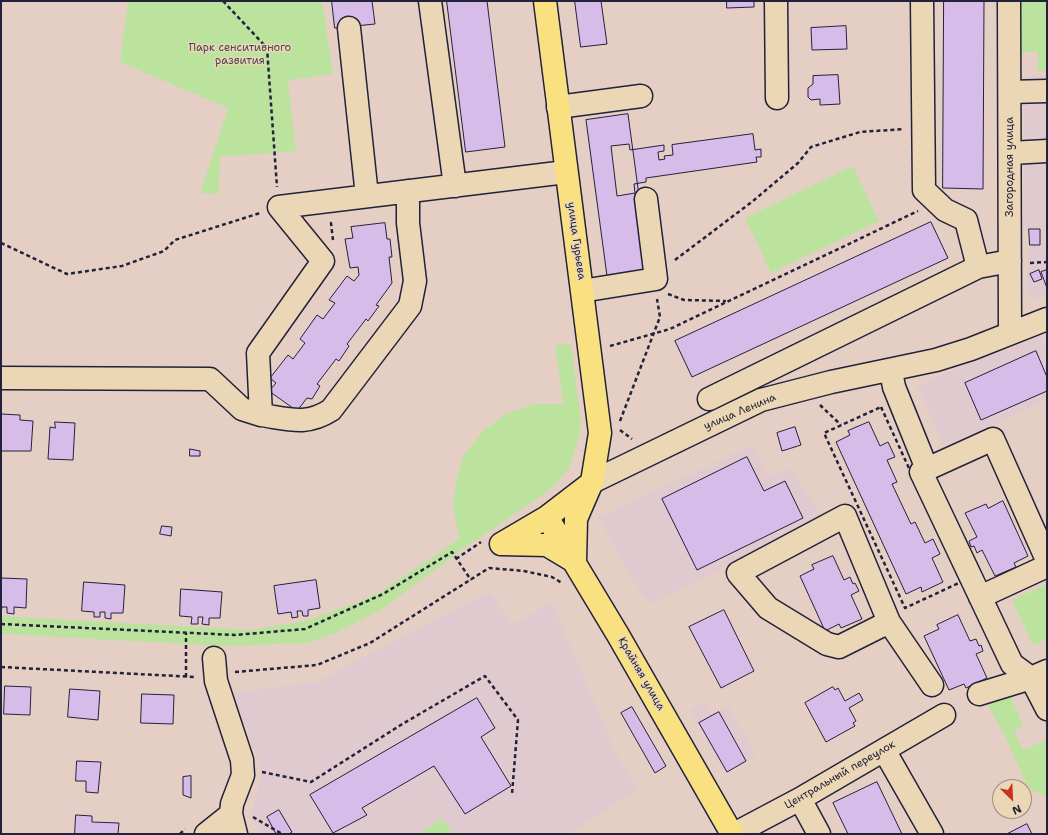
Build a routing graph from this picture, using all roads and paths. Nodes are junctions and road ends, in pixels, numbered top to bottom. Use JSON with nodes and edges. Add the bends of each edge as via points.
{"nodes":[{"id":1,"x":223,"y":1,"type":"edge"},
{"id":2,"x":430,"y":1,"type":"edge"},
{"id":3,"x":545,"y":1,"type":"edge"},
{"id":4,"x":776,"y":1,"type":"edge"},
{"id":5,"x":922,"y":1,"type":"edge"},
{"id":6,"x":1009,"y":1,"type":"edge"},
{"id":7,"x":349,"y":28,"type":"dead end"},
{"id":8,"x":1047,"y":91,"type":"edge"},
{"id":9,"x":1010,"y":92,"type":"junction"},
{"id":10,"x":641,"y":96,"type":"dead end"},
{"id":11,"x":777,"y":98,"type":"dead end"},
{"id":12,"x":558,"y":107,"type":"junction"},
{"id":13,"x":923,"y":128,"type":"junction"},
{"id":14,"x":1047,"y":151,"type":"edge"},
{"id":15,"x":1010,"y":153,"type":"junction"},
{"id":16,"x":566,"y":172,"type":"junction"},
{"id":17,"x":455,"y":186,"type":"junction"},
{"id":18,"x":408,"y":191,"type":"junction"},
{"id":19,"x":367,"y":196,"type":"junction"},
{"id":20,"x":646,"y":199,"type":"dead end"},
{"id":21,"x":936,"y":202,"type":"junction"},
{"id":22,"x":279,"y":207,"type":"junction"},
{"id":23,"x":335,"y":219,"type":"dead end"},
{"id":24,"x":1,"y":243,"type":"edge"},
{"id":25,"x":333,"y":247,"type":"dead end"},
{"id":26,"x":1018,"y":262,"type":"junction"},
{"id":27,"x":1047,"y":262,"type":"edge"},
{"id":28,"x":978,"y":267,"type":"junction"},
{"id":29,"x":656,"y":281,"type":"junction"},
{"id":30,"x":594,"y":289,"type":"dead end"},
{"id":31,"x":727,"y":301,"type":"junction"},
{"id":32,"x":1047,"y":319,"type":"edge"},
{"id":33,"x":1010,"y":333,"type":"junction"},
{"id":34,"x":653,"y":334,"type":"junction"},
{"id":35,"x":608,"y":347,"type":"dead end"},
{"id":36,"x":768,"y":370,"type":"junction"},
{"id":37,"x":891,"y":371,"type":"junction"},
{"id":38,"x":1,"y":378,"type":"edge"},
{"id":39,"x":778,"y":395,"type":"junction"},
{"id":40,"x":709,"y":399,"type":"dead end"},
{"id":41,"x":816,"y":401,"type":"dead end"},
{"id":42,"x":261,"y":415,"type":"junction"},
{"id":43,"x":841,"y":425,"type":"junction"},
{"id":44,"x":618,"y":427,"type":"dead end"},
{"id":45,"x":927,"y":469,"type":"junction"},
{"id":46,"x":592,"y":482,"type":"junction"},
{"id":47,"x":547,"y":517,"type":"junction"},
{"id":48,"x":1047,"y":560,"type":"edge"},
{"id":49,"x":575,"y":562,"type":"junction"},
{"id":50,"x":1047,"y":566,"type":"edge"},
{"id":51,"x":471,"y":580,"type":"junction"},
{"id":52,"x":961,"y":582,"type":"junction"},
{"id":53,"x":566,"y":585,"type":"dead end"},
{"id":54,"x":972,"y":593,"type":"junction"},
{"id":55,"x":905,"y":608,"type":"junction"},
{"id":56,"x":895,"y":618,"type":"junction"},
{"id":57,"x":1,"y":624,"type":"edge"},
{"id":58,"x":186,"y":633,"type":"junction"},
{"id":59,"x":214,"y":658,"type":"dead end"},
{"id":60,"x":1,"y":667,"type":"edge"},
{"id":61,"x":233,"y":674,"type":"dead end"},
{"id":62,"x":1039,"y":675,"type":"edge"},
{"id":63,"x":186,"y":677,"type":"junction"},
{"id":64,"x":200,"y":679,"type":"dead end"},
{"id":65,"x":932,"y":685,"type":"dead end"},
{"id":66,"x":980,"y":694,"type":"dead end"},
{"id":67,"x":1047,"y":709,"type":"edge"},
{"id":68,"x":944,"y":715,"type":"dead end"},
{"id":69,"x":884,"y":750,"type":"junction"},
{"id":70,"x":243,"y":775,"type":"junction"},
{"id":71,"x":512,"y":794,"type":"dead end"},
{"id":72,"x":800,"y":799,"type":"junction"},
{"id":73,"x":233,"y":817,"type":"edge"},
{"id":74,"x":196,"y":831,"type":"edge"},
{"id":75,"x":180,"y":834,"type":"edge"},
{"id":76,"x":282,"y":834,"type":"edge"},
{"id":77,"x":733,"y":834,"type":"edge"},
{"id":78,"x":820,"y":834,"type":"edge"},
{"id":79,"x":932,"y":834,"type":"edge"}],
"edges":[{"from":1,"to":22,"type":"path","via":[[267,48]]},
{"from":2,"to":17,"type":"street"},
{"from":3,"to":12,"type":"main road","name":"улица Гурьева"},
{"from":4,"to":11,"type":"street"},
{"from":5,"to":13,"type":"street"},
{"from":6,"to":9,"type":"street","name":"Загородная улица"},
{"from":7,"to":19,"type":"street"},
{"from":8,"to":9,"type":"street"},
{"from":9,"to":15,"type":"street","name":"Загородная улица"},
{"from":10,"to":12,"type":"street"},
{"from":12,"to":16,"type":"main road","name":"улица Гурьева"},
{"from":13,"to":21,"type":"street","via":[[924,190]]},
{"from":13,"to":29,"type":"path","via":[[860,132],[811,147],[798,163]]},
{"from":14,"to":15,"type":"street"},
{"from":15,"to":26,"type":"street","name":"Загородная улица"},
{"from":16,"to":17,"type":"street"},
{"from":16,"to":46,"type":"main road","name":"улица Гурьева","via":[[600,433]]},
{"from":17,"to":18,"type":"street"},
{"from":18,"to":19,"type":"street"},
{"from":18,"to":42,"type":"street","via":[[408,223],[415,281],[410,306],[331,410],[319,418],[304,421]]},
{"from":19,"to":22,"type":"street"},
{"from":20,"to":29,"type":"street"},
{"from":21,"to":28,"type":"street","via":[[945,210],[966,220]]},
{"from":21,"to":31,"type":"path"},
{"from":22,"to":24,"type":"path","via":[[175,240],[164,251],[122,266],[66,274]]},
{"from":22,"to":42,"type":"street","via":[[323,261],[258,353]]},
{"from":23,"to":25,"type":"path","via":[[331,223]]},
{"from":26,"to":27,"type":"path"},
{"from":26,"to":28,"type":"street"},
{"from":26,"to":33,"type":"street","name":"Загородная улица"},
{"from":28,"to":36,"type":"street"},
{"from":29,"to":30,"type":"street"},
{"from":29,"to":31,"type":"path","via":[[684,300]]},
{"from":29,"to":34,"type":"path","via":[[660,317]]},
{"from":31,"to":34,"type":"path","via":[[670,329]]},
{"from":32,"to":33,"type":"street","name":"улица Ленина"},
{"from":33,"to":37,"type":"street","name":"улица Ленина","via":[[972,349]]},
{"from":34,"to":35,"type":"path"},
{"from":34,"to":44,"type":"path"},
{"from":36,"to":39,"type":"street"},
{"from":36,"to":40,"type":"street"},
{"from":37,"to":39,"type":"street","name":"улица Ленина"},
{"from":37,"to":45,"type":"street","via":[[894,387]]},
{"from":38,"to":42,"type":"street","via":[[210,379],[242,409]]},
{"from":39,"to":46,"type":"street","name":"улица Ленина","via":[[761,400]]},
{"from":41,"to":43,"type":"path"},
{"from":43,"to":52,"type":"path","via":[[881,407]]},
{"from":43,"to":55,"type":"path","via":[[824,433]]},
{"from":45,"to":48,"type":"street","via":[[993,438]]},
{"from":45,"to":54,"type":"street","via":[[921,472]]},
{"from":46,"to":47,"type":"main road","name":"улица Ленина"},
{"from":46,"to":49,"type":"main road","name":"улица Гурьева","via":[[576,519]]},
{"from":47,"to":49,"type":"main road","name":"Крайняя улица"},
{"from":47,"to":49,"type":"main road","name":"улица Ленина","via":[[501,544],[546,546]]},
{"from":49,"to":77,"type":"main road","name":"Крайняя улица"},
{"from":50,"to":54,"type":"street"},
{"from":51,"to":53,"type":"path","via":[[489,568],[552,577]]},
{"from":51,"to":58,"type":"path","via":[[452,552],[383,594],[306,629],[235,635]]},
{"from":51,"to":61,"type":"path","via":[[370,643],[317,665],[236,671]]},
{"from":52,"to":54,"type":"path"},
{"from":52,"to":55,"type":"path"},
{"from":54,"to":62,"type":"street","via":[[1012,664]]},
{"from":55,"to":56,"type":"path"},
{"from":56,"to":56,"type":"street","via":[[845,516],[738,573],[768,608],[827,644],[839,647]]},
{"from":56,"to":65,"type":"street"},
{"from":57,"to":58,"type":"path"},
{"from":58,"to":63,"type":"path"},
{"from":59,"to":70,"type":"street","via":[[216,681],[242,760]]},
{"from":60,"to":63,"type":"path"},
{"from":62,"to":66,"type":"street"},
{"from":62,"to":67,"type":"street"},
{"from":63,"to":64,"type":"path"},
{"from":68,"to":69,"type":"street","name":"Центральный переулок"},
{"from":69,"to":72,"type":"street","name":"Центральный переулок"},
{"from":69,"to":79,"type":"street"},
{"from":70,"to":71,"type":"path","via":[[262,772],[311,782],[404,723],[485,676],[518,720]]},
{"from":70,"to":73,"type":"street"},
{"from":72,"to":77,"type":"street","name":"Центральный переулок"},
{"from":72,"to":78,"type":"street"},
{"from":73,"to":74,"type":"street"},
{"from":73,"to":76,"type":"path"},
{"from":74,"to":75,"type":"path"}]}
